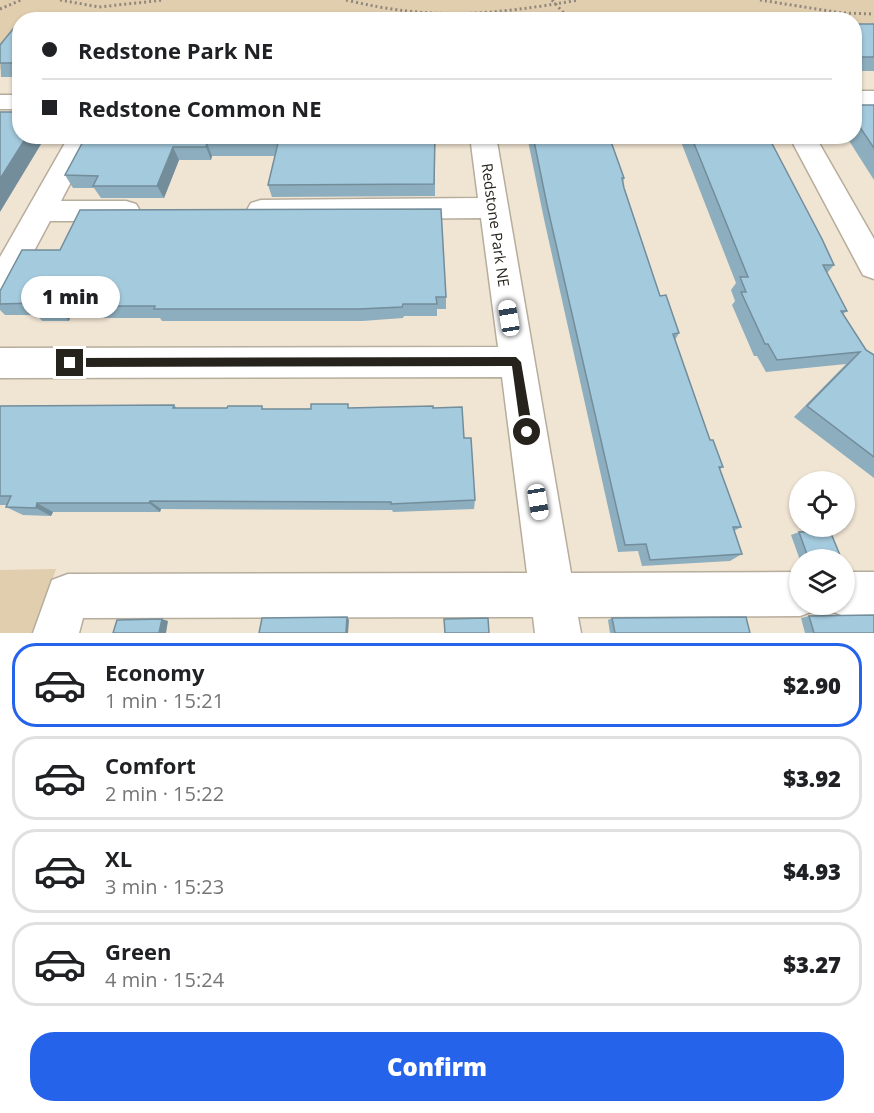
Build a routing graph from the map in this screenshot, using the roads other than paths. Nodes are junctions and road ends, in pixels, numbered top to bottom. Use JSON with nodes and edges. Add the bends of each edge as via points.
{"nodes":[{"id":1,"x":78,"y":144,"type":"edge"},
{"id":2,"x":484,"y":144,"type":"edge"},
{"id":3,"x":805,"y":144,"type":"edge"},
{"id":4,"x":493,"y":208,"type":"junction"},
{"id":5,"x":232,"y":210,"type":"edge"},
{"id":6,"x":40,"y":211,"type":"junction"},
{"id":7,"x":148,"y":211,"type":"edge"},
{"id":8,"x":874,"y":267,"type":"edge"},
{"id":9,"x":0,"y":285,"type":"edge"},
{"id":10,"x":516,"y":362,"type":"junction"},
{"id":11,"x":0,"y":363,"type":"edge"},
{"id":12,"x":855,"y":594,"type":"edge"},
{"id":13,"x":874,"y":594,"type":"edge"},
{"id":14,"x":789,"y":595,"type":"edge"},
{"id":15,"x":555,"y":614,"type":"edge"},
{"id":16,"x":56,"y":633,"type":"edge"}],
"edges":[{"from":1,"to":6,"type":"street"},
{"from":2,"to":4,"type":"street","name":"Redstone Park NE"},
{"from":3,"to":8,"type":"street"},
{"from":4,"to":5,"type":"street"},
{"from":4,"to":10,"type":"street","name":"Redstone Park NE"},
{"from":6,"to":7,"type":"street"},
{"from":6,"to":9,"type":"street"},
{"from":10,"to":11,"type":"street"},
{"from":10,"to":15,"type":"street","name":"Redstone Park NE"},
{"from":12,"to":13,"type":"street"},
{"from":14,"to":15,"type":"street"},
{"from":15,"to":16,"type":"street","via":[[68,596]]}]}
